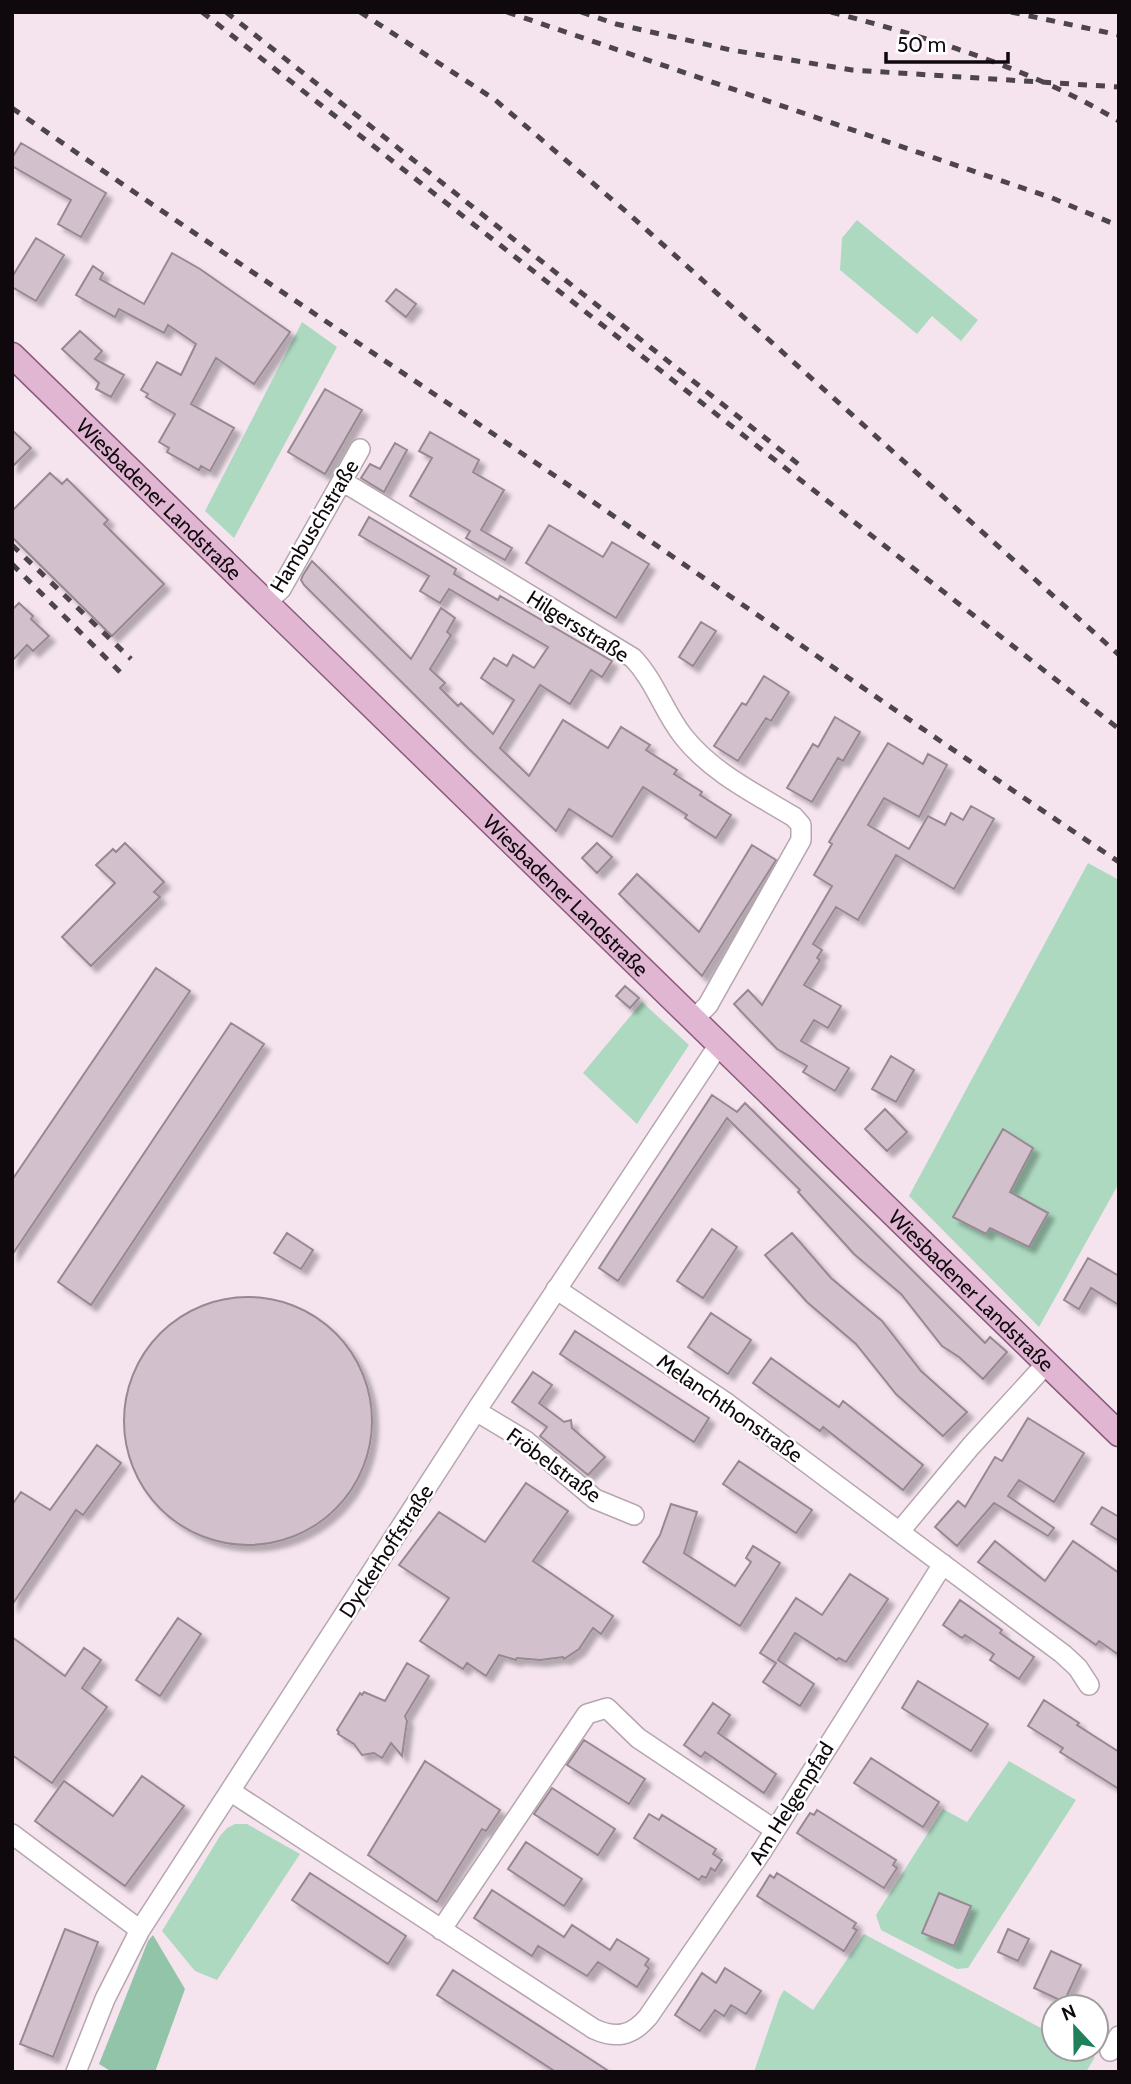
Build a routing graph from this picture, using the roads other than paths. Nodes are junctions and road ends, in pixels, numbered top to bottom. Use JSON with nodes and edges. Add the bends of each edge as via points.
{"nodes":[{"id":1,"x":12,"y":355,"type":"edge"},
{"id":2,"x":360,"y":449,"type":"dead end"},
{"id":3,"x":342,"y":481,"type":"junction"},
{"id":4,"x":267,"y":603,"type":"junction"},
{"id":5,"x":694,"y":1019,"type":"junction"},
{"id":6,"x":720,"y":1043,"type":"junction"},
{"id":7,"x":556,"y":1289,"type":"junction"},
{"id":8,"x":1047,"y":1363,"type":"junction"},
{"id":9,"x":476,"y":1411,"type":"junction"},
{"id":10,"x":1119,"y":1434,"type":"edge"},
{"id":11,"x":634,"y":1515,"type":"dead end"},
{"id":12,"x":900,"y":1531,"type":"junction"},
{"id":13,"x":943,"y":1564,"type":"junction"},
{"id":14,"x":1089,"y":1685,"type":"dead end"},
{"id":15,"x":230,"y":1791,"type":"junction"},
{"id":16,"x":775,"y":1830,"type":"junction"},
{"id":17,"x":12,"y":1834,"type":"edge"},
{"id":18,"x":140,"y":1930,"type":"junction"},
{"id":19,"x":441,"y":1930,"type":"junction"},
{"id":20,"x":76,"y":2072,"type":"edge"}],
"edges":[{"from":1,"to":4,"type":"main road","name":"Wiesbadener Landstraße"},
{"from":2,"to":3,"type":"street","name":"Hambuschstraße"},
{"from":3,"to":4,"type":"street","name":"Hambuschstraße","via":[[281,589]]},
{"from":3,"to":5,"type":"street","name":"Hilgersstraße","via":[[633,658],[691,747],[801,825],[801,840],[709,1005]]},
{"from":4,"to":5,"type":"main road","name":"Wiesbadener Landstraße"},
{"from":5,"to":6,"type":"main road","name":"Wiesbadener Landstraße"},
{"from":6,"to":7,"type":"street","name":"Dyckerhoffstraße"},
{"from":6,"to":8,"type":"main road","name":"Wiesbadener Landstraße"},
{"from":7,"to":9,"type":"street","name":"Dyckerhoffstraße"},
{"from":7,"to":12,"type":"street","name":"Melanchthonstraße","via":[[728,1404]]},
{"from":8,"to":10,"type":"main road","name":"Wiesbadener Landstraße"},
{"from":8,"to":12,"type":"street"},
{"from":9,"to":11,"type":"street","name":"Fröbelstraße","via":[[526,1441],[595,1499]]},
{"from":9,"to":15,"type":"street","name":"Dyckerhoffstraße"},
{"from":12,"to":13,"type":"street","name":"Melanchthonstraße"},
{"from":13,"to":14,"type":"street","name":"Melanchthonstraße","via":[[1063,1654]]},
{"from":13,"to":16,"type":"street","name":"Am Helgenpfad"},
{"from":15,"to":18,"type":"street","name":"Dyckerhoffstraße"},
{"from":15,"to":19,"type":"street"},
{"from":16,"to":19,"type":"street","name":"Am Helgenpfad","via":[[648,2017],[629,2034],[594,2029]]},
{"from":16,"to":19,"type":"street","via":[[638,1738],[607,1708],[587,1714]]},
{"from":17,"to":18,"type":"street"},
{"from":18,"to":20,"type":"street","name":"Dyckerhoffstraße","via":[[105,1999]]}]}
